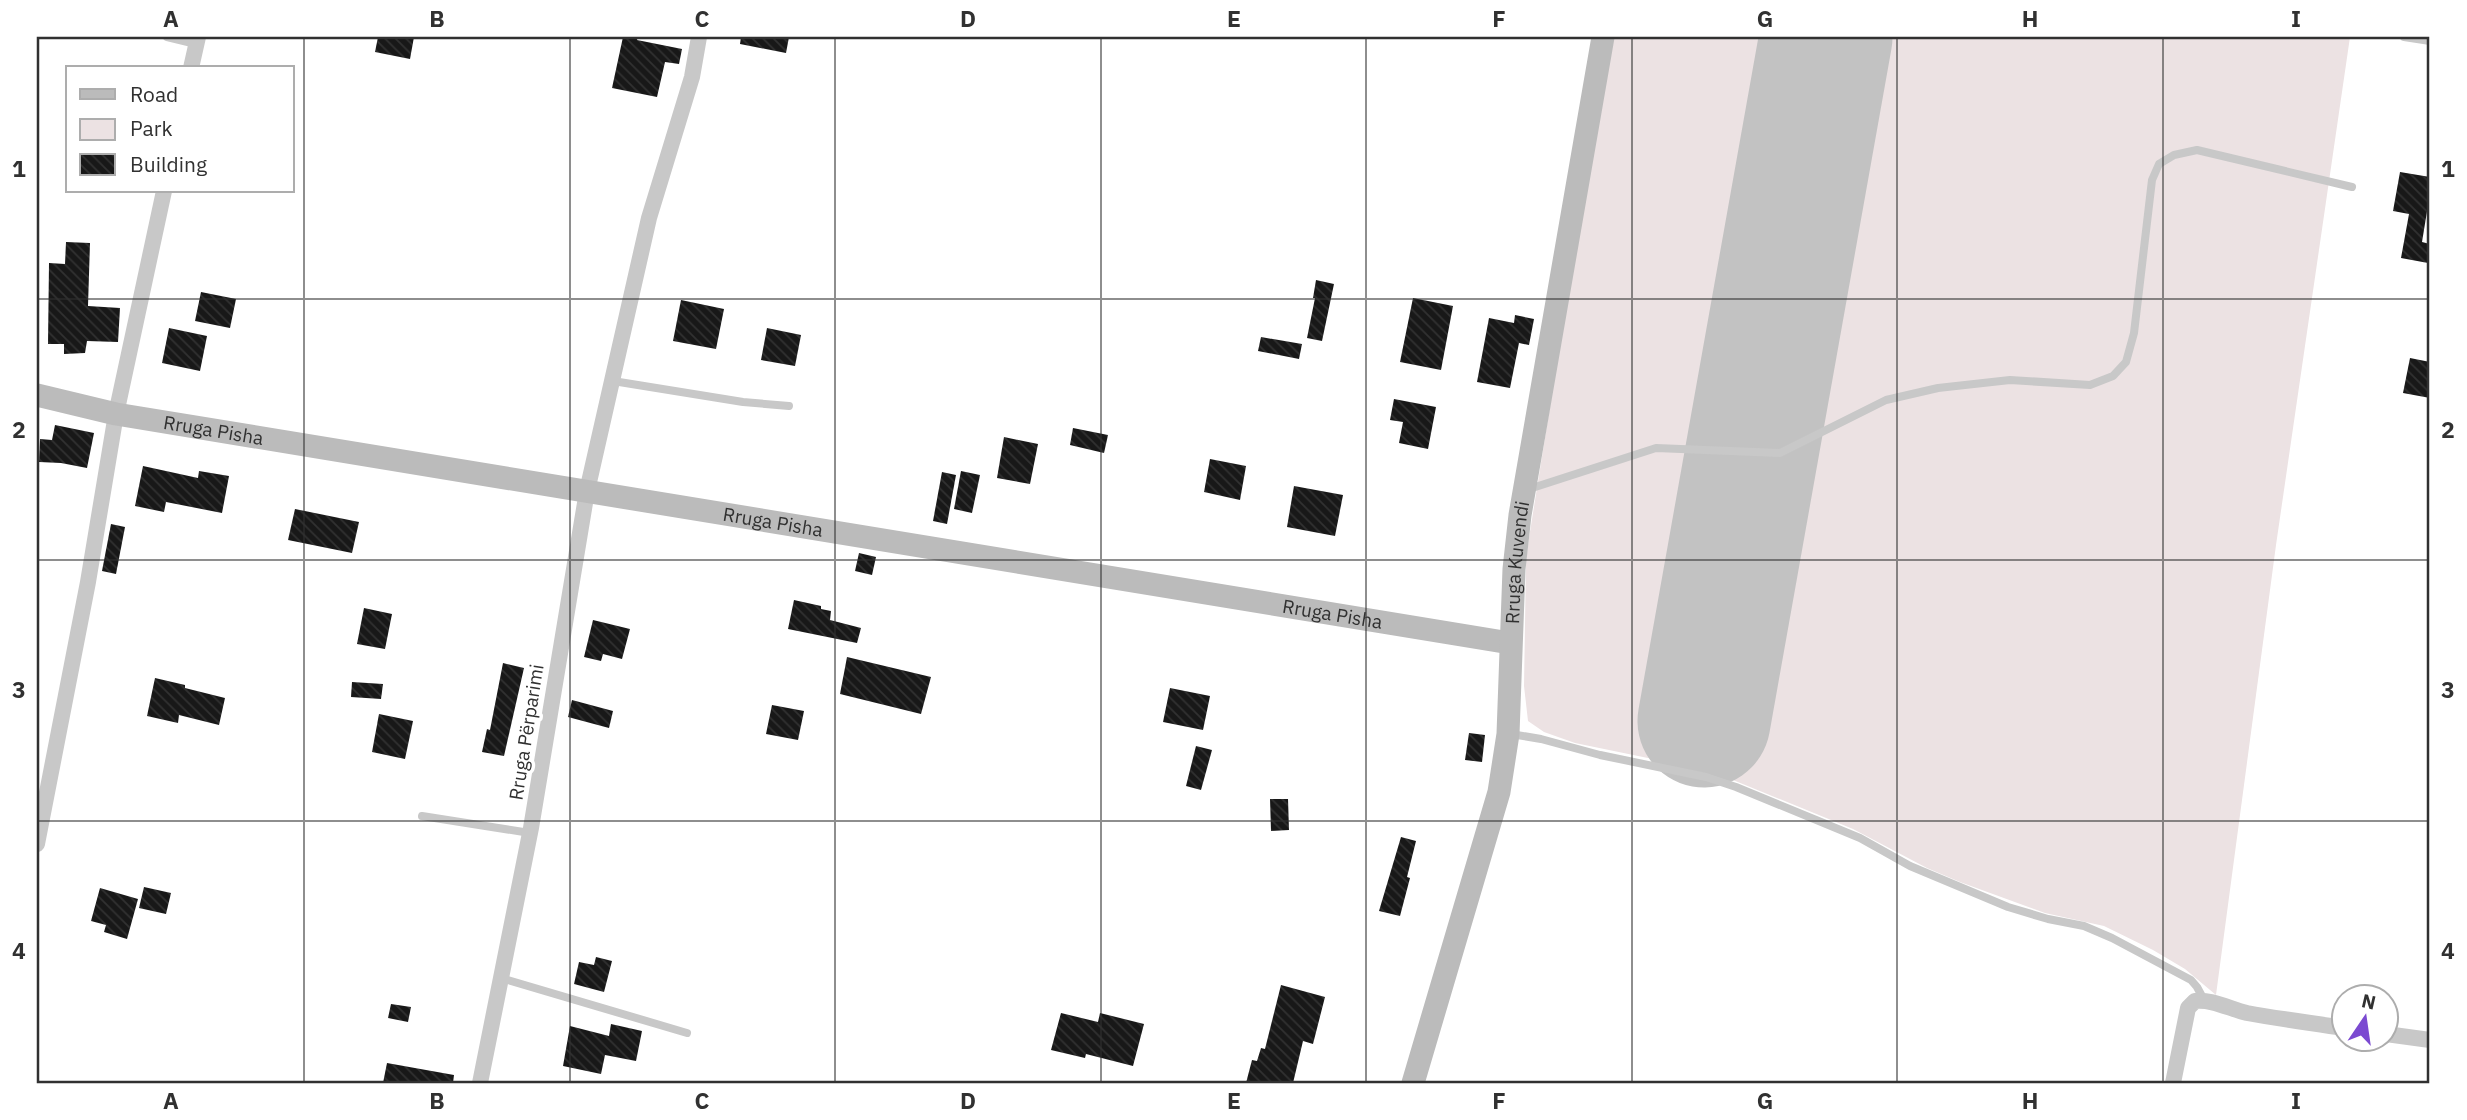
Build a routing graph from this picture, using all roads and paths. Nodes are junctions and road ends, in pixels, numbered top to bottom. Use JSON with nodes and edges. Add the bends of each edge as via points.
{"nodes":[{"id":1,"x":167,"y":37,"type":"edge"},
{"id":2,"x":699,"y":37,"type":"edge"},
{"id":3,"x":1602,"y":37,"type":"edge"},
{"id":4,"x":2403,"y":37,"type":"edge"},
{"id":5,"x":197,"y":40,"type":"edge"},
{"id":6,"x":2430,"y":41,"type":"edge"},
{"id":7,"x":191,"y":66,"type":"edge"},
{"id":8,"x":2352,"y":187,"type":"dead end"},
{"id":9,"x":164,"y":192,"type":"edge"},
{"id":10,"x":613,"y":381,"type":"junction"},
{"id":11,"x":37,"y":395,"type":"edge"},
{"id":12,"x":789,"y":406,"type":"dead end"},
{"id":13,"x":116,"y":414,"type":"junction"},
{"id":14,"x":587,"y":491,"type":"junction"},
{"id":15,"x":1523,"y":491,"type":"junction"},
{"id":16,"x":1510,"y":643,"type":"junction"},
{"id":17,"x":1508,"y":734,"type":"junction"},
{"id":18,"x":422,"y":816,"type":"dead end"},
{"id":19,"x":530,"y":834,"type":"junction"},
{"id":20,"x":37,"y":844,"type":"edge"},
{"id":21,"x":501,"y":978,"type":"junction"},
{"id":22,"x":2203,"y":1000,"type":"junction"},
{"id":23,"x":2330,"y":1026,"type":"edge"},
{"id":24,"x":687,"y":1033,"type":"dead end"},
{"id":25,"x":2400,"y":1036,"type":"edge"},
{"id":26,"x":2430,"y":1040,"type":"edge"},
{"id":27,"x":482,"y":1083,"type":"edge"},
{"id":28,"x":1413,"y":1083,"type":"edge"},
{"id":29,"x":2173,"y":1083,"type":"edge"}],
"edges":[{"from":1,"to":5,"type":"lane"},
{"from":2,"to":10,"type":"street","name":"Rruga Përparimi","via":[[689,87],[649,218]]},
{"from":3,"to":15,"type":"street","name":"Rruga Kuvendi"},
{"from":4,"to":6,"type":"lane"},
{"from":5,"to":7,"type":"street"},
{"from":8,"to":15,"type":"lane","via":[[2197,150],[2159,164],[2152,180],[2134,333],[2126,362],[2113,376],[2090,386],[2010,380],[1938,388],[1886,400],[1780,453],[1656,448]]},
{"from":9,"to":13,"type":"street"},
{"from":10,"to":12,"type":"lane"},
{"from":10,"to":14,"type":"street","name":"Rruga Përparimi"},
{"from":11,"to":13,"type":"street","name":"Rruga Pisha"},
{"from":13,"to":14,"type":"street","name":"Rruga Pisha"},
{"from":13,"to":20,"type":"street"},
{"from":14,"to":16,"type":"street","name":"Rruga Pisha"},
{"from":14,"to":19,"type":"street","name":"Rruga Përparimi"},
{"from":15,"to":16,"type":"street","name":"Rruga Kuvendi"},
{"from":16,"to":17,"type":"street","name":"Rruga Kuvendi"},
{"from":17,"to":22,"type":"lane","via":[[1736,786],[2008,907],[2084,926],[2112,938],[2191,981]]},
{"from":17,"to":28,"type":"street","name":"Rruga Kuvendi","via":[[1499,792]]},
{"from":18,"to":19,"type":"lane"},
{"from":19,"to":21,"type":"street","name":"Rruga Përparimi"},
{"from":21,"to":24,"type":"lane"},
{"from":21,"to":27,"type":"street","name":"Rruga Përparimi"},
{"from":22,"to":23,"type":"street","via":[[2268,1017]]},
{"from":22,"to":29,"type":"street","via":[[2188,1008]]},
{"from":25,"to":26,"type":"street"}]}
